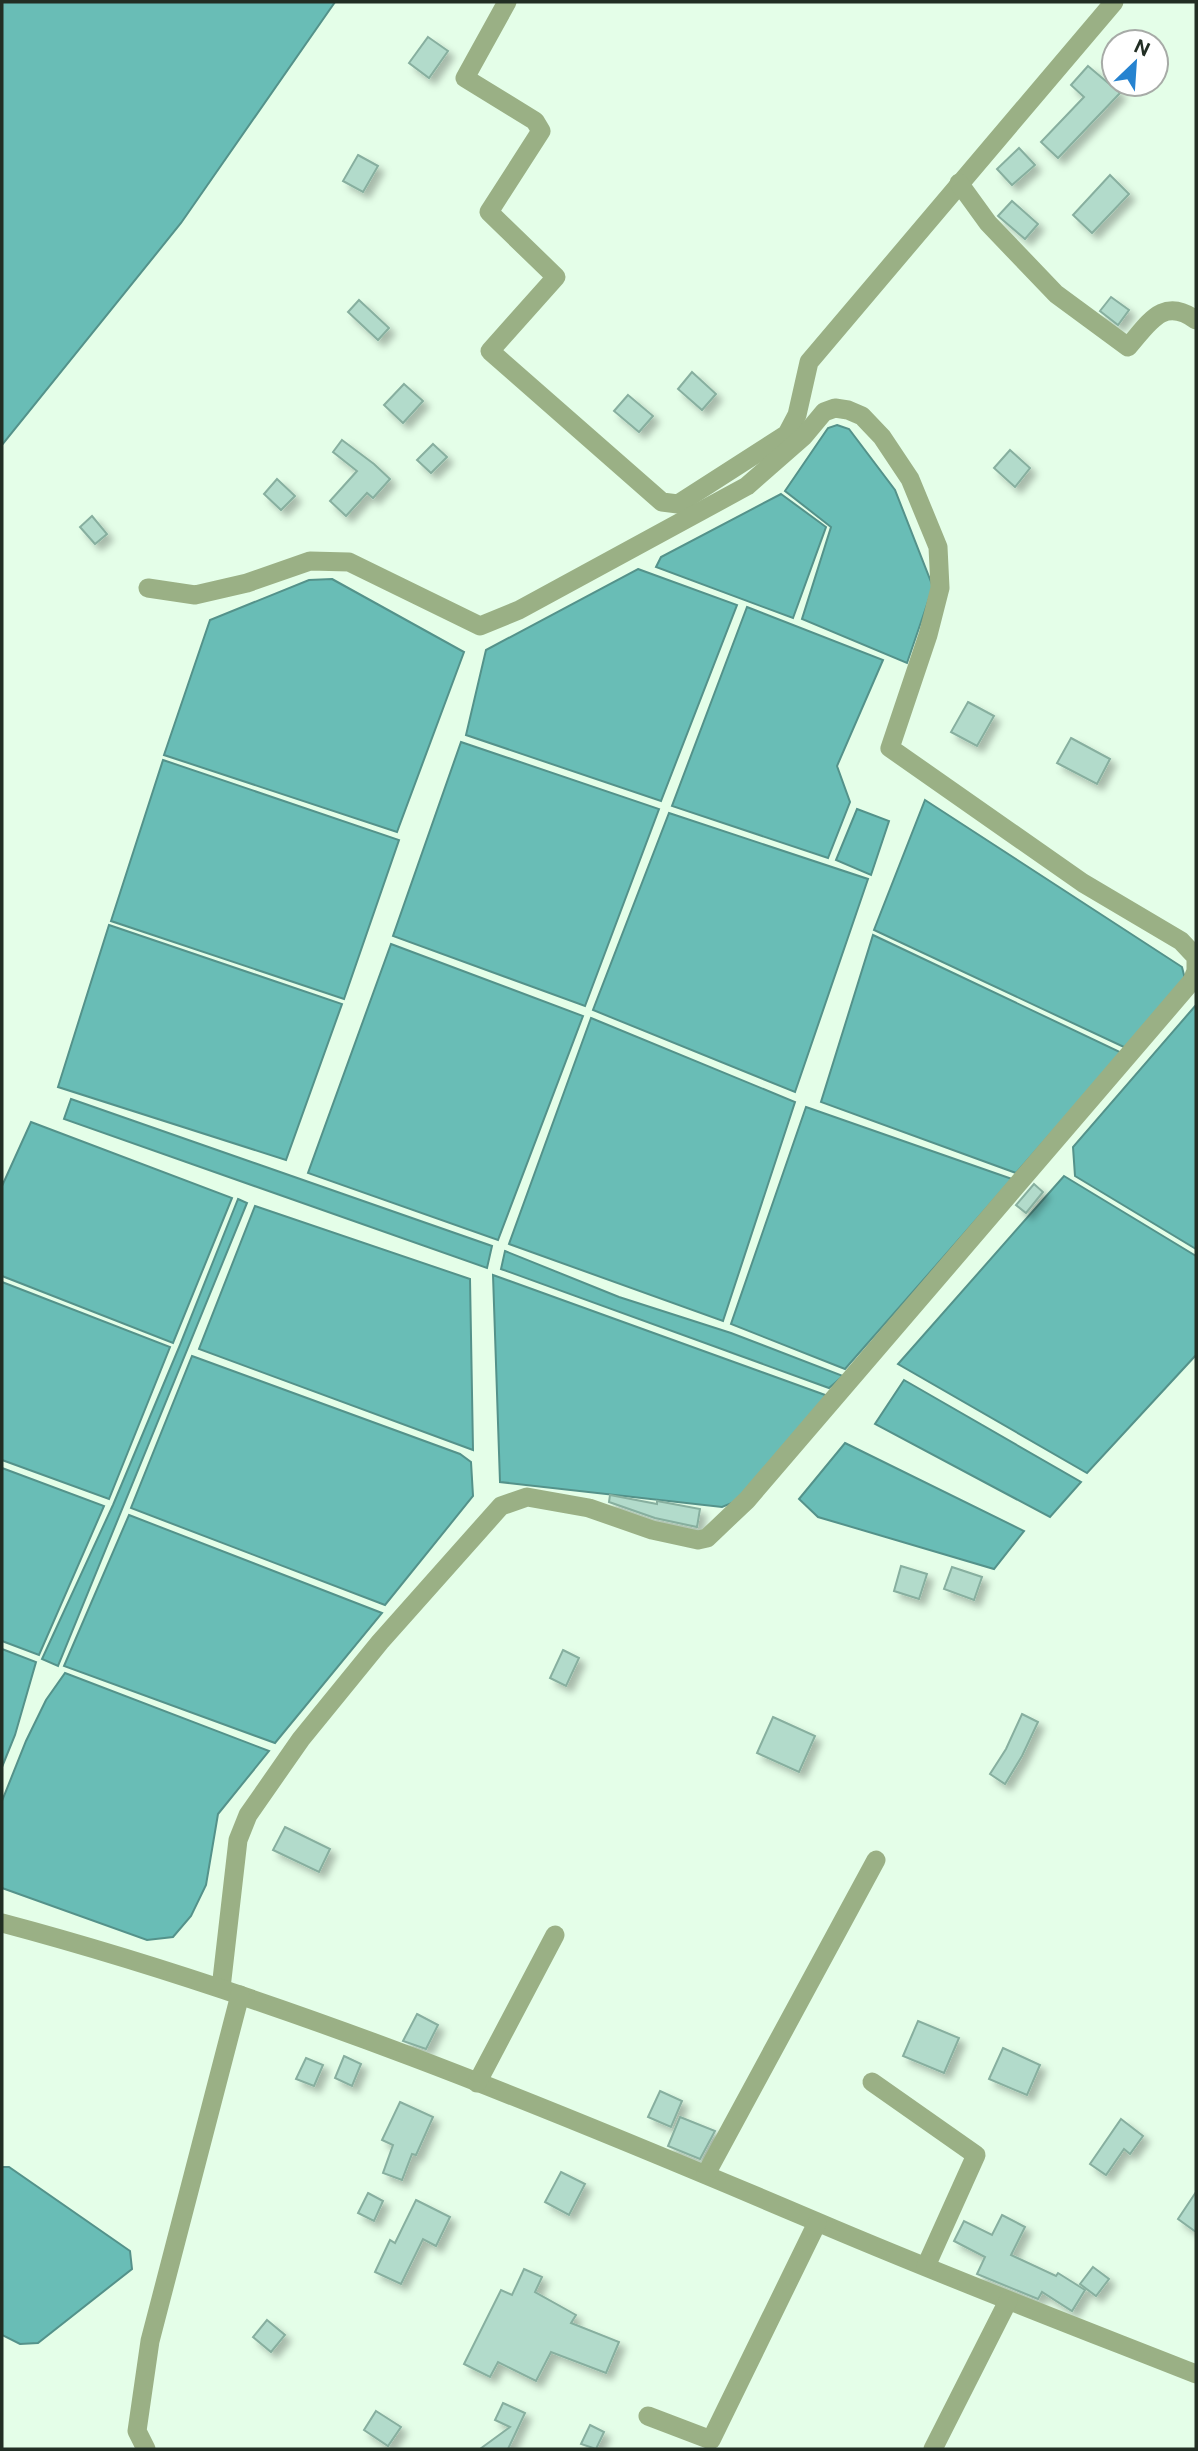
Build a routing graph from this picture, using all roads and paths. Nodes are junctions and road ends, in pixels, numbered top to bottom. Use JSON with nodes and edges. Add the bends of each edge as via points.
{"nodes":[{"id":1,"x":507,"y":2,"type":"edge"},
{"id":2,"x":1114,"y":2,"type":"edge"},
{"id":3,"x":959,"y":183,"type":"junction"},
{"id":4,"x":1196,"y":320,"type":"edge"},
{"id":5,"x":148,"y":588,"type":"dead end"},
{"id":6,"x":876,"y":1860,"type":"dead end"},
{"id":7,"x":2,"y":1923,"type":"edge"},
{"id":8,"x":555,"y":1935,"type":"dead end"},
{"id":9,"x":221,"y":1988,"type":"junction"},
{"id":10,"x":240,"y":1995,"type":"junction"},
{"id":11,"x":872,"y":2082,"type":"dead end"},
{"id":12,"x":477,"y":2083,"type":"junction"},
{"id":13,"x":706,"y":2174,"type":"junction"},
{"id":14,"x":817,"y":2222,"type":"junction"},
{"id":15,"x":926,"y":2266,"type":"junction"},
{"id":16,"x":1008,"y":2301,"type":"junction"},
{"id":17,"x":1196,"y":2374,"type":"edge"},
{"id":18,"x":648,"y":2416,"type":"dead end"},
{"id":19,"x":146,"y":2449,"type":"edge"},
{"id":20,"x":933,"y":2449,"type":"edge"}],
"edges":[{"from":1,"to":3,"type":"street","via":[[465,78],[535,121],[541,131],[489,212],[556,277],[490,351],[662,502],[678,503],[787,434],[797,415],[809,362]]},
{"from":2,"to":3,"type":"street"},
{"from":3,"to":4,"type":"street","via":[[988,223],[1056,295],[1128,347],[1159,313],[1173,309]]},
{"from":5,"to":9,"type":"street","via":[[195,595],[310,561],[349,562],[480,626],[519,610],[747,486],[824,412],[848,410],[862,416],[882,437],[910,479],[938,547],[940,588],[890,748],[1083,883],[1181,941],[1196,957],[1192,981],[747,1500],[707,1538],[652,1530],[589,1507],[527,1497],[501,1506],[380,1642],[301,1739],[248,1815],[238,1840]]},
{"from":6,"to":13,"type":"street"},
{"from":7,"to":9,"type":"street"},
{"from":8,"to":12,"type":"street"},
{"from":9,"to":10,"type":"street"},
{"from":10,"to":12,"type":"street"},
{"from":10,"to":19,"type":"street","via":[[150,2341],[137,2431]]},
{"from":11,"to":15,"type":"street","via":[[976,2155]]},
{"from":12,"to":13,"type":"street"},
{"from":13,"to":14,"type":"street"},
{"from":14,"to":15,"type":"street"},
{"from":14,"to":18,"type":"street","via":[[711,2440]]},
{"from":15,"to":16,"type":"street"},
{"from":16,"to":17,"type":"street"},
{"from":16,"to":20,"type":"street"}]}
